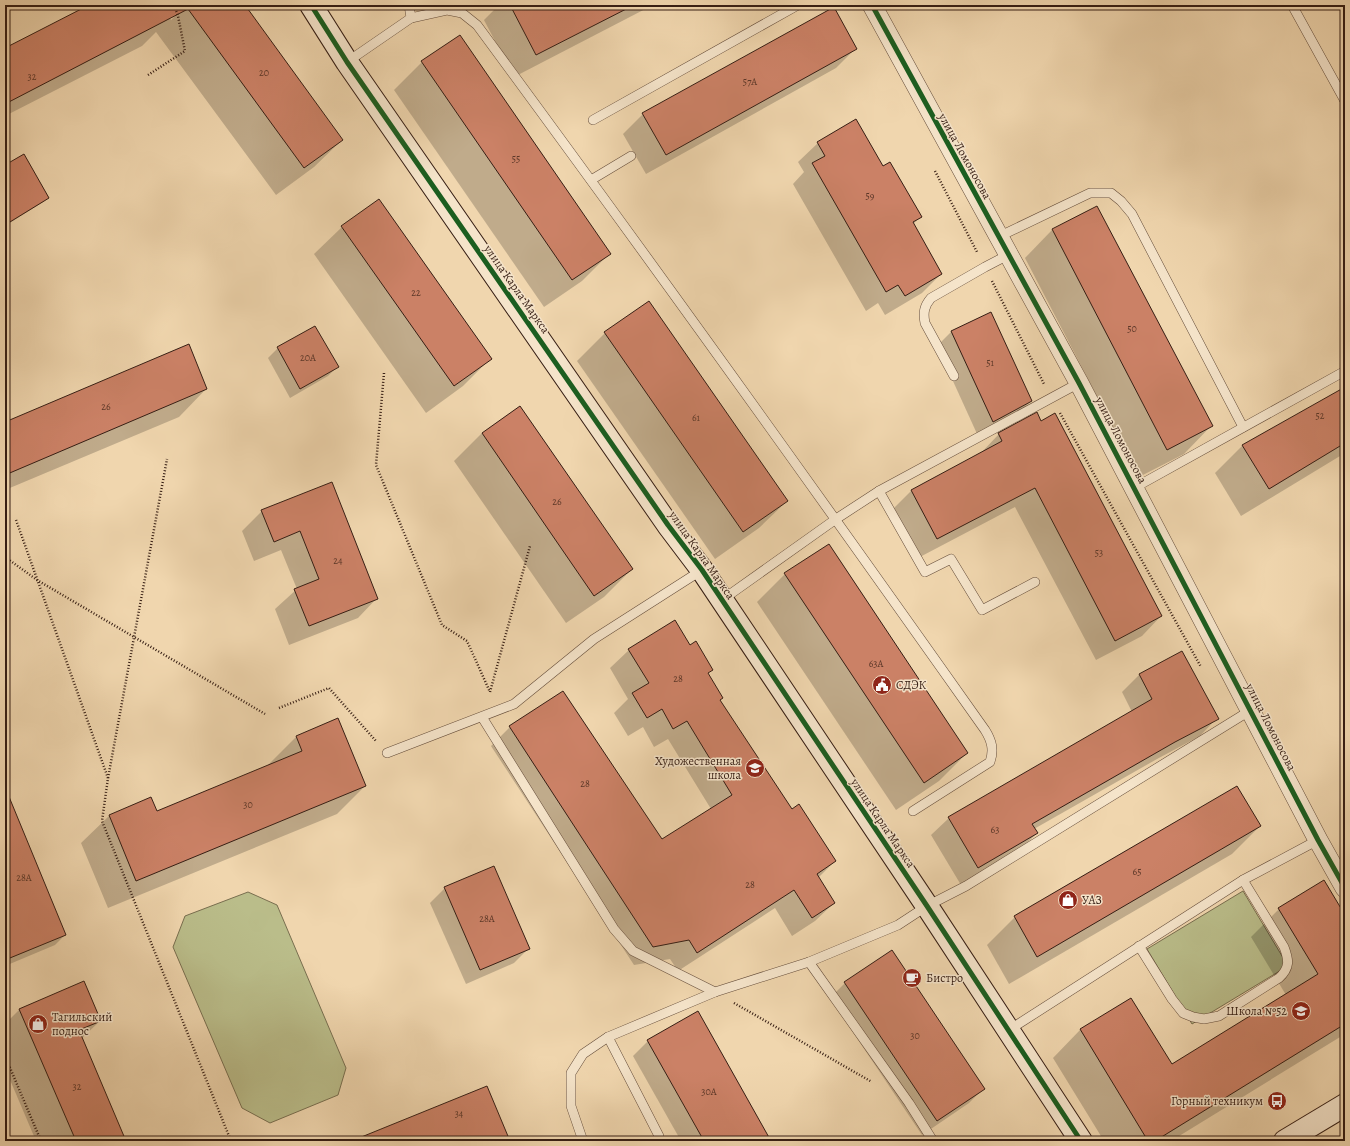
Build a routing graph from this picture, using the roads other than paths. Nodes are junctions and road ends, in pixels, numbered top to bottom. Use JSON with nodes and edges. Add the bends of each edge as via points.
{"nodes":[{"id":1,"x":311,"y":5,"type":"edge"},
{"id":2,"x":409,"y":5,"type":"edge"},
{"id":3,"x":798,"y":5,"type":"edge"},
{"id":4,"x":872,"y":5,"type":"edge"},
{"id":5,"x":1292,"y":5,"type":"edge"},
{"id":6,"x":411,"y":18,"type":"junction"},
{"id":7,"x":347,"y":62,"type":"junction"},
{"id":8,"x":1345,"y":101,"type":"edge"},
{"id":9,"x":593,"y":120,"type":"dead end"},
{"id":10,"x":631,"y":156,"type":"dead end"},
{"id":11,"x":591,"y":180,"type":"junction"},
{"id":12,"x":998,"y":237,"type":"junction"},
{"id":13,"x":1008,"y":255,"type":"junction"},
{"id":14,"x":1345,"y":371,"type":"edge"},
{"id":15,"x":954,"y":376,"type":"dead end"},
{"id":16,"x":1079,"y":383,"type":"junction"},
{"id":17,"x":1243,"y":427,"type":"junction"},
{"id":18,"x":1134,"y":488,"type":"junction"},
{"id":19,"x":879,"y":491,"type":"junction"},
{"id":20,"x":836,"y":520,"type":"junction"},
{"id":21,"x":702,"y":570,"type":"junction"},
{"id":22,"x":1035,"y":582,"type":"dead end"},
{"id":23,"x":722,"y":600,"type":"junction"},
{"id":24,"x":1250,"y":710,"type":"junction"},
{"id":25,"x":482,"y":718,"type":"junction"},
{"id":26,"x":387,"y":753,"type":"road end"},
{"id":27,"x":913,"y":811,"type":"dead end"},
{"id":28,"x":1318,"y":840,"type":"junction"},
{"id":29,"x":1243,"y":880,"type":"junction"},
{"id":30,"x":1345,"y":888,"type":"edge"},
{"id":31,"x":927,"y":906,"type":"junction"},
{"id":32,"x":1139,"y":946,"type":"junction"},
{"id":33,"x":809,"y":962,"type":"junction"},
{"id":34,"x":714,"y":992,"type":"junction"},
{"id":35,"x":1009,"y":1030,"type":"junction"},
{"id":36,"x":608,"y":1037,"type":"junction"},
{"id":37,"x":1345,"y":1105,"type":"edge"},
{"id":38,"x":659,"y":1136,"type":"dead end"},
{"id":39,"x":583,"y":1141,"type":"edge"},
{"id":40,"x":933,"y":1141,"type":"edge"},
{"id":41,"x":1081,"y":1141,"type":"edge"},
{"id":42,"x":1285,"y":1141,"type":"edge"}],
"edges":[{"from":1,"to":7,"type":"street","name":"улица Карла Маркса"},
{"from":2,"to":6,"type":"lane"},
{"from":3,"to":9,"type":"lane"},
{"from":4,"to":12,"type":"street","name":"улица Ломоносова"},
{"from":5,"to":8,"type":"lane"},
{"from":6,"to":7,"type":"lane"},
{"from":6,"to":11,"type":"lane","via":[[447,10],[462,13],[477,25]]},
{"from":7,"to":21,"type":"street","name":"улица Карла Маркса"},
{"from":10,"to":11,"type":"lane"},
{"from":11,"to":20,"type":"lane"},
{"from":12,"to":13,"type":"street","name":"улица Ломоносова"},
{"from":12,"to":17,"type":"lane","via":[[1090,193],[1112,193],[1132,214]]},
{"from":13,"to":15,"type":"lane","via":[[931,298],[926,304],[925,323]]},
{"from":13,"to":16,"type":"street","name":"улица Ломоносова"},
{"from":14,"to":17,"type":"lane"},
{"from":16,"to":18,"type":"street","name":"улица Ломоносова"},
{"from":16,"to":19,"type":"lane"},
{"from":17,"to":18,"type":"lane"},
{"from":18,"to":24,"type":"street","name":"улица Ломоносова"},
{"from":19,"to":20,"type":"lane"},
{"from":19,"to":22,"type":"lane","via":[[925,572],[951,559],[982,610]]},
{"from":20,"to":23,"type":"lane"},
{"from":20,"to":27,"type":"lane","via":[[985,730],[993,746],[990,762]]},
{"from":21,"to":23,"type":"street","name":"улица Карла Маркса"},
{"from":21,"to":25,"type":"lane","via":[[594,639],[514,704]]},
{"from":23,"to":31,"type":"street","name":"улица Карла Маркса"},
{"from":24,"to":28,"type":"street","name":"улица Ломоносова"},
{"from":24,"to":31,"type":"lane","via":[[966,886]]},
{"from":25,"to":26,"type":"lane"},
{"from":25,"to":34,"type":"lane","via":[[614,929],[634,951]]},
{"from":28,"to":29,"type":"lane"},
{"from":28,"to":30,"type":"street","name":"улица Ломоносова"},
{"from":29,"to":32,"type":"lane"},
{"from":29,"to":32,"type":"lane","via":[[1288,956],[1285,973],[1279,978],[1218,1016],[1204,1019],[1193,1017],[1183,1012],[1172,999]]},
{"from":31,"to":33,"type":"lane","via":[[898,925]]},
{"from":31,"to":35,"type":"street","name":"улица Карла Маркса"},
{"from":32,"to":35,"type":"lane"},
{"from":33,"to":34,"type":"lane"},
{"from":33,"to":40,"type":"lane"},
{"from":34,"to":36,"type":"lane"},
{"from":35,"to":41,"type":"street","name":"улица Карла Маркса"},
{"from":36,"to":38,"type":"lane"},
{"from":36,"to":39,"type":"lane","via":[[583,1054],[571,1073],[571,1106]]},
{"from":37,"to":42,"type":"street"}]}
